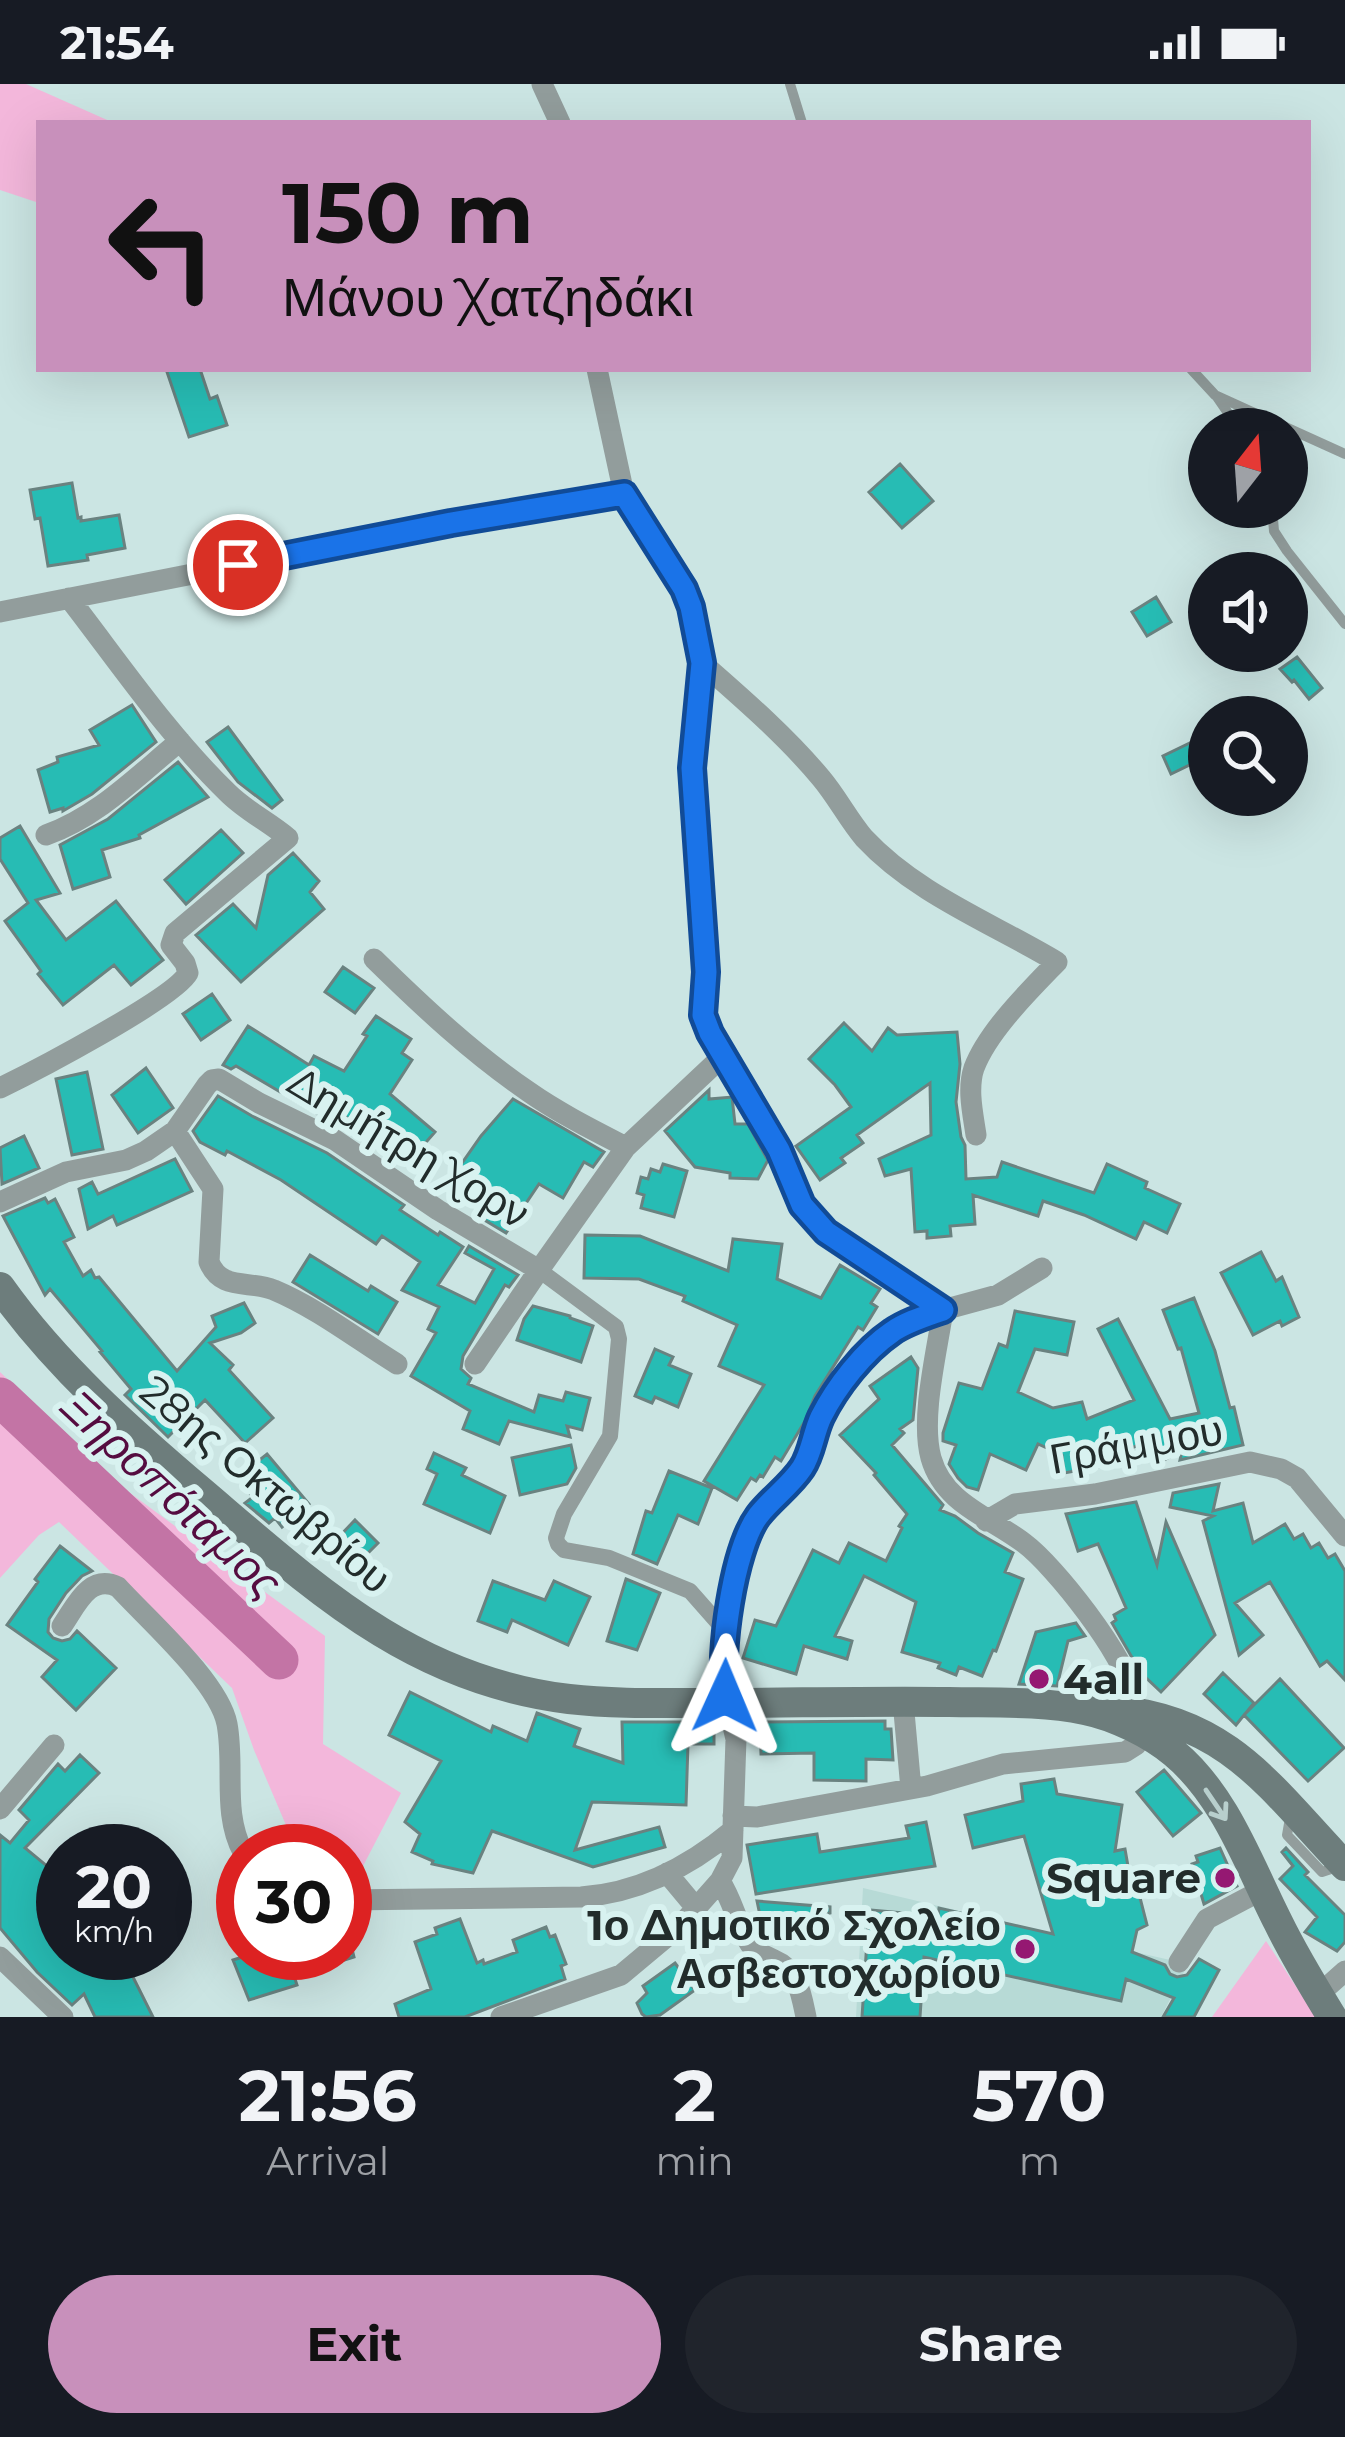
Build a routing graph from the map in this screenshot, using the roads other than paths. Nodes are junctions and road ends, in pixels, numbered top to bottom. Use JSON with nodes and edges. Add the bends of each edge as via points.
{"nodes":[{"id":1,"x":542,"y":84,"type":"edge"},
{"id":2,"x":790,"y":84,"type":"edge"},
{"id":3,"x":559,"y":120,"type":"edge"},
{"id":4,"x":801,"y":120,"type":"edge"},
{"id":5,"x":1193,"y":372,"type":"edge"},
{"id":6,"x":603,"y":373,"type":"edge"},
{"id":7,"x":1215,"y":394,"type":"junction"},
{"id":8,"x":1225,"y":408,"type":"edge"},
{"id":9,"x":1345,"y":454,"type":"edge"},
{"id":10,"x":624,"y":494,"type":"junction"},
{"id":11,"x":1274,"y":528,"type":"edge"},
{"id":12,"x":69,"y":598,"type":"junction"},
{"id":13,"x":0,"y":612,"type":"edge"},
{"id":14,"x":1345,"y":623,"type":"edge"},
{"id":15,"x":702,"y":663,"type":"junction"},
{"id":16,"x":179,"y":741,"type":"junction"},
{"id":17,"x":46,"y":835,"type":"dead end"},
{"id":18,"x":374,"y":959,"type":"dead end"},
{"id":19,"x":725,"y":1054,"type":"junction"},
{"id":20,"x":0,"y":1088,"type":"edge"},
{"id":21,"x":175,"y":1131,"type":"junction"},
{"id":22,"x":976,"y":1135,"type":"dead end"},
{"id":23,"x":626,"y":1147,"type":"junction"},
{"id":24,"x":0,"y":1202,"type":"edge"},
{"id":25,"x":1042,"y":1268,"type":"dead end"},
{"id":26,"x":539,"y":1270,"type":"junction"},
{"id":27,"x":0,"y":1287,"type":"edge"},
{"id":28,"x":943,"y":1310,"type":"junction"},
{"id":29,"x":397,"y":1364,"type":"dead end"},
{"id":30,"x":476,"y":1364,"type":"dead end"},
{"id":31,"x":986,"y":1520,"type":"junction"},
{"id":32,"x":1345,"y":1536,"type":"edge"},
{"id":33,"x":62,"y":1626,"type":"dead end"},
{"id":34,"x":727,"y":1633,"type":"junction"},
{"id":35,"x":903,"y":1701,"type":"junction"},
{"id":36,"x":727,"y":1703,"type":"junction"},
{"id":37,"x":1137,"y":1722,"type":"junction"},
{"id":38,"x":1212,"y":1738,"type":"junction"},
{"id":39,"x":54,"y":1744,"type":"dead end"},
{"id":40,"x":1175,"y":1754,"type":"junction"},
{"id":41,"x":911,"y":1789,"type":"junction"},
{"id":42,"x":0,"y":1809,"type":"edge"},
{"id":43,"x":1291,"y":1818,"type":"dead end"},
{"id":44,"x":733,"y":1823,"type":"junction"},
{"id":45,"x":233,"y":1824,"type":"edge"},
{"id":46,"x":1339,"y":1867,"type":"edge"},
{"id":47,"x":668,"y":1873,"type":"junction"},
{"id":48,"x":720,"y":1881,"type":"junction"},
{"id":49,"x":1262,"y":1890,"type":"junction"},
{"id":50,"x":372,"y":1900,"type":"edge"},
{"id":51,"x":697,"y":1909,"type":"junction"},
{"id":52,"x":0,"y":1958,"type":"edge"},
{"id":53,"x":1179,"y":1962,"type":"dead end"},
{"id":54,"x":1345,"y":1971,"type":"edge"},
{"id":55,"x":1325,"y":2006,"type":"edge"},
{"id":56,"x":63,"y":2017,"type":"edge"},
{"id":57,"x":501,"y":2017,"type":"edge"},
{"id":58,"x":806,"y":2017,"type":"edge"}],
"edges":[{"from":1,"to":3,"type":"street"},
{"from":2,"to":4,"type":"lane"},
{"from":5,"to":7,"type":"lane"},
{"from":6,"to":10,"type":"street"},
{"from":7,"to":8,"type":"lane"},
{"from":7,"to":9,"type":"lane"},
{"from":10,"to":12,"type":"street"},
{"from":10,"to":15,"type":"street","via":[[684,589]]},
{"from":11,"to":14,"type":"lane"},
{"from":12,"to":13,"type":"street"},
{"from":12,"to":16,"type":"street"},
{"from":15,"to":19,"type":"street","via":[[692,768],[703,1015]]},
{"from":15,"to":22,"type":"street","via":[[820,777],[865,838],[931,894],[1057,962],[1012,1010],[974,1070]]},
{"from":16,"to":17,"type":"street","via":[[94,811]]},
{"from":16,"to":20,"type":"street","via":[[235,800],[288,838],[175,933],[171,945],[188,973],[180,985]]},
{"from":18,"to":23,"type":"street","via":[[475,1053]]},
{"from":19,"to":23,"type":"street","name":"Δημήτρη Χορν"},
{"from":19,"to":28,"type":"street","via":[[802,1205],[826,1232]]},
{"from":21,"to":24,"type":"street","name":"Δημήτρη Χορν","via":[[132,1158],[66,1172]]},
{"from":21,"to":26,"type":"street","name":"Δημήτρη Χορν","via":[[212,1080],[223,1080],[335,1140]]},
{"from":21,"to":29,"type":"street","via":[[213,1189],[209,1262],[218,1277],[278,1292]]},
{"from":23,"to":26,"type":"street","name":"Δημήτρη Χορν"},
{"from":25,"to":28,"type":"street","via":[[998,1295]]},
{"from":26,"to":30,"type":"street"},
{"from":26,"to":34,"type":"street","via":[[620,1339],[610,1436],[565,1514],[558,1544],[690,1591]]},
{"from":27,"to":36,"type":"main road","name":"28ης Οκτωβρίου","via":[[76,1376],[176,1470],[378,1631],[467,1673],[550,1696]]},
{"from":28,"to":31,"type":"street","via":[[927,1425],[931,1459],[946,1490]]},
{"from":28,"to":34,"type":"street","via":[[894,1330],[829,1402],[801,1470],[748,1533]]},
{"from":31,"to":32,"type":"street","name":"Γράμμου","via":[[1015,1504],[1250,1462],[1297,1478]]},
{"from":31,"to":37,"type":"street","via":[[1026,1544],[1076,1596],[1125,1676]]},
{"from":33,"to":45,"type":"street","via":[[89,1587],[109,1582],[204,1680],[227,1723]]},
{"from":34,"to":36,"type":"street"},
{"from":35,"to":36,"type":"main road","name":"28ης Οκτωβρίου"},
{"from":35,"to":37,"type":"main road","name":"28ης Οκτωβρίου","via":[[1040,1705]]},
{"from":35,"to":41,"type":"street"},
{"from":36,"to":44,"type":"street","via":[[736,1730]]},
{"from":37,"to":38,"type":"main road","via":[[1184,1724]]},
{"from":37,"to":40,"type":"main road"},
{"from":37,"to":41,"type":"street","via":[[1136,1745],[1125,1752],[1003,1764]]},
{"from":38,"to":40,"type":"main road","via":[[1184,1743]]},
{"from":38,"to":46,"type":"main road","via":[[1258,1774]]},
{"from":39,"to":42,"type":"street"},
{"from":40,"to":49,"type":"main road","one_way":true,"via":[[1223,1814]]},
{"from":41,"to":44,"type":"street"},
{"from":43,"to":46,"type":"lane","via":[[1287,1835],[1322,1872]]},
{"from":44,"to":47,"type":"street"},
{"from":44,"to":48,"type":"street","via":[[732,1858]]},
{"from":47,"to":50,"type":"street","via":[[590,1896]]},
{"from":47,"to":51,"type":"street"},
{"from":48,"to":51,"type":"street"},
{"from":48,"to":58,"type":"street","via":[[751,1946],[793,1974]]},
{"from":49,"to":53,"type":"street","via":[[1207,1919]]},
{"from":49,"to":55,"type":"main road"},
{"from":51,"to":57,"type":"street","via":[[621,1975]]},
{"from":52,"to":56,"type":"street"},
{"from":54,"to":55,"type":"street"}]}
